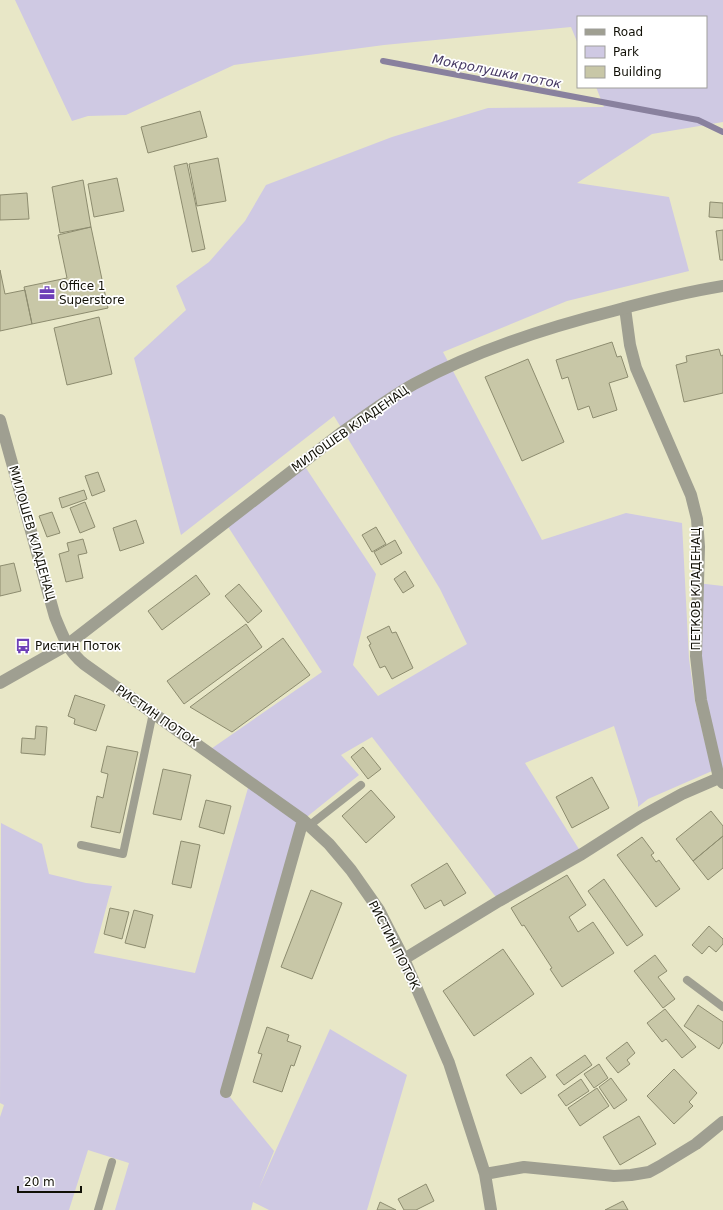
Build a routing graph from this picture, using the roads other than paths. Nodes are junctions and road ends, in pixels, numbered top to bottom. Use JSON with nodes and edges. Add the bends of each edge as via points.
{"nodes":[{"id":1,"x":723,"y":286,"type":"edge"},
{"id":2,"x":625,"y":308,"type":"junction"},
{"id":3,"x":0,"y":420,"type":"edge"},
{"id":4,"x":67,"y":645,"type":"junction"},
{"id":5,"x":0,"y":682,"type":"edge"},
{"id":6,"x":153,"y":713,"type":"junction"},
{"id":7,"x":721,"y":781,"type":"edge"},
{"id":8,"x":361,"y":785,"type":"dead end"},
{"id":9,"x":307,"y":823,"type":"junction"},
{"id":10,"x":82,"y":845,"type":"dead end"},
{"id":11,"x":404,"y":959,"type":"junction"},
{"id":12,"x":687,"y":980,"type":"dead end"},
{"id":13,"x":723,"y":1007,"type":"edge"},
{"id":14,"x":226,"y":1092,"type":"dead end"},
{"id":15,"x":723,"y":1122,"type":"edge"},
{"id":16,"x":112,"y":1162,"type":"dead end"},
{"id":17,"x":485,"y":1174,"type":"junction"},
{"id":18,"x":98,"y":1210,"type":"edge"},
{"id":19,"x":491,"y":1210,"type":"edge"}],
"edges":[{"from":1,"to":2,"type":"street","name":"МИЛОШЕВ КЛАДЕНАЦ"},
{"from":2,"to":4,"type":"street","name":"МИЛОШЕВ КЛАДЕНАЦ","via":[[527,335],[464,360],[414,384],[335,437]]},
{"from":2,"to":7,"type":"street","name":"ПЕТКОВ КЛАДЕНАЦ","via":[[636,368],[691,495],[699,547],[696,656],[702,700]]},
{"from":3,"to":4,"type":"street","name":"МИЛОШЕВ КЛАДЕНАЦ","via":[[56,617]]},
{"from":4,"to":5,"type":"street","name":"МИЛОШЕВ КЛАДЕНАЦ"},
{"from":4,"to":6,"type":"street","name":"РИСТИН ПОТОК","via":[[84,664]]},
{"from":6,"to":9,"type":"street","name":"РИСТИН ПОТОК"},
{"from":6,"to":10,"type":"lane","via":[[123,854]]},
{"from":7,"to":11,"type":"street","via":[[682,794],[640,817]]},
{"from":8,"to":9,"type":"lane"},
{"from":9,"to":11,"type":"street","name":"РИСТИН ПОТОК","via":[[351,870],[379,910]]},
{"from":9,"to":14,"type":"street"},
{"from":11,"to":17,"type":"street","name":"РИСТИН ПОТОК","via":[[449,1063]]},
{"from":12,"to":13,"type":"lane"},
{"from":15,"to":17,"type":"street","via":[[696,1144],[660,1166],[643,1173],[614,1176],[524,1168]]},
{"from":16,"to":18,"type":"lane"},
{"from":17,"to":19,"type":"street","name":"РИСТИН ПОТОК"}]}
